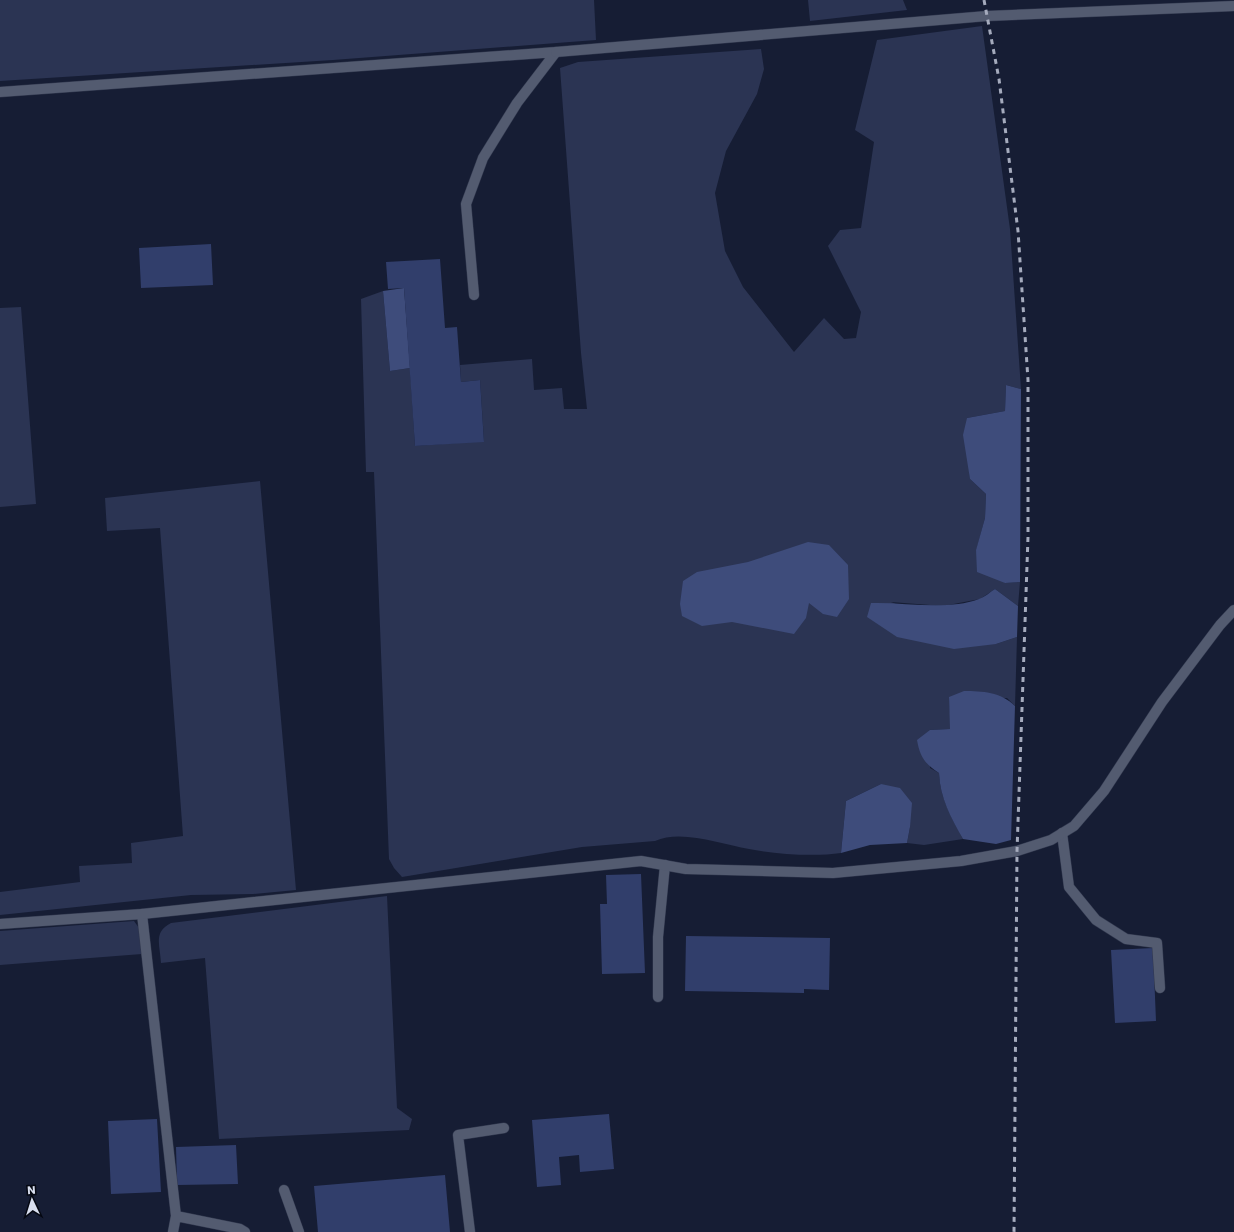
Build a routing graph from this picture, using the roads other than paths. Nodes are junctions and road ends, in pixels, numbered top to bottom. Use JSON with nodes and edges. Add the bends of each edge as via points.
{"nodes":[{"id":1,"x":1234,"y":6,"type":"edge"},
{"id":2,"x":556,"y":52,"type":"junction"},
{"id":3,"x":0,"y":92,"type":"edge"},
{"id":4,"x":474,"y":295,"type":"dead end"},
{"id":5,"x":1234,"y":610,"type":"edge"},
{"id":6,"x":1062,"y":833,"type":"junction"},
{"id":7,"x":665,"y":865,"type":"junction"},
{"id":8,"x":142,"y":914,"type":"junction"},
{"id":9,"x":0,"y":924,"type":"edge"},
{"id":10,"x":1160,"y":988,"type":"dead end"},
{"id":11,"x":658,"y":997,"type":"dead end"},
{"id":12,"x":504,"y":1128,"type":"dead end"},
{"id":13,"x":284,"y":1190,"type":"dead end"},
{"id":14,"x":176,"y":1216,"type":"junction"},
{"id":15,"x":242,"y":1231,"type":"edge"},
{"id":16,"x":173,"y":1232,"type":"edge"},
{"id":17,"x":299,"y":1232,"type":"edge"},
{"id":18,"x":470,"y":1232,"type":"edge"}],
"edges":[{"from":1,"to":2,"type":"street","via":[[987,16]]},
{"from":2,"to":3,"type":"street"},
{"from":2,"to":4,"type":"street","via":[[517,104],[483,158],[466,204]]},
{"from":5,"to":6,"type":"street","via":[[1162,702],[1104,791],[1074,826]]},
{"from":6,"to":7,"type":"street","via":[[1051,840],[1017,852],[961,861],[833,873],[686,869]]},
{"from":6,"to":10,"type":"street","via":[[1069,886],[1096,920],[1126,939],[1157,943]]},
{"from":7,"to":8,"type":"street","via":[[641,861]]},
{"from":7,"to":11,"type":"street","via":[[658,937]]},
{"from":8,"to":9,"type":"street"},
{"from":8,"to":14,"type":"street"},
{"from":12,"to":18,"type":"street","via":[[458,1135]]},
{"from":13,"to":17,"type":"street"},
{"from":14,"to":15,"type":"street"},
{"from":14,"to":16,"type":"street"}]}
